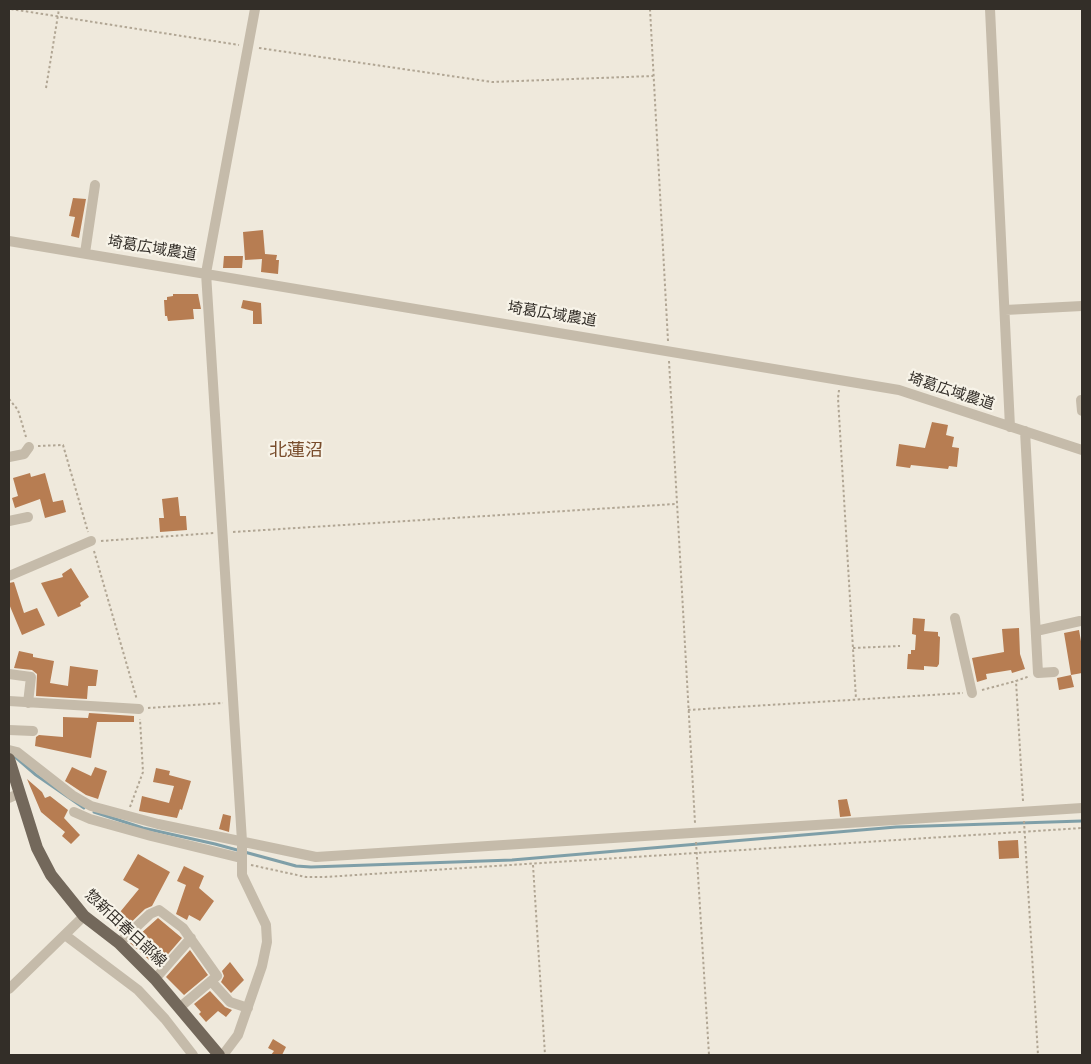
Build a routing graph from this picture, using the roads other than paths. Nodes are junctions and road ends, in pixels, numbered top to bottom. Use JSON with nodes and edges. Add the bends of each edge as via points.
{"nodes":[{"id":1,"x":255,"y":9,"type":"edge"},
{"id":2,"x":990,"y":9,"type":"edge"},
{"id":3,"x":95,"y":185,"type":"dead end"},
{"id":4,"x":9,"y":241,"type":"edge"},
{"id":5,"x":85,"y":253,"type":"junction"},
{"id":6,"x":206,"y":273,"type":"junction"},
{"id":7,"x":1082,"y":306,"type":"edge"},
{"id":8,"x":1005,"y":310,"type":"junction"},
{"id":9,"x":1081,"y":400,"type":"dead end"},
{"id":10,"x":1082,"y":411,"type":"edge"},
{"id":11,"x":1010,"y":427,"type":"junction"},
{"id":12,"x":1025,"y":431,"type":"junction"},
{"id":13,"x":29,"y":447,"type":"road end"},
{"id":14,"x":1082,"y":450,"type":"edge"},
{"id":15,"x":9,"y":457,"type":"edge"},
{"id":16,"x":28,"y":517,"type":"dead end"},
{"id":17,"x":9,"y":521,"type":"edge"},
{"id":18,"x":91,"y":542,"type":"road end"},
{"id":19,"x":9,"y":576,"type":"edge"},
{"id":20,"x":955,"y":618,"type":"dead end"},
{"id":21,"x":1080,"y":621,"type":"dead end"},
{"id":22,"x":1036,"y":631,"type":"junction"},
{"id":23,"x":1054,"y":672,"type":"dead end"},
{"id":24,"x":9,"y":674,"type":"edge"},
{"id":25,"x":972,"y":692,"type":"road end"},
{"id":26,"x":9,"y":702,"type":"edge"},
{"id":27,"x":28,"y":703,"type":"junction"},
{"id":28,"x":139,"y":709,"type":"road end"},
{"id":29,"x":9,"y":730,"type":"edge"},
{"id":30,"x":33,"y":731,"type":"dead end"},
{"id":31,"x":9,"y":750,"type":"edge"},
{"id":32,"x":9,"y":759,"type":"edge"},
{"id":33,"x":13,"y":796,"type":"edge"},
{"id":34,"x":1082,"y":808,"type":"edge"},
{"id":35,"x":74,"y":812,"type":"dead end"},
{"id":36,"x":242,"y":841,"type":"junction"},
{"id":37,"x":241,"y":860,"type":"junction"},
{"id":38,"x":84,"y":916,"type":"junction"},
{"id":39,"x":64,"y":934,"type":"junction"},
{"id":40,"x":191,"y":938,"type":"junction"},
{"id":41,"x":118,"y":943,"type":"junction"},
{"id":42,"x":155,"y":979,"type":"junction"},
{"id":43,"x":211,"y":981,"type":"junction"},
{"id":44,"x":9,"y":989,"type":"edge"},
{"id":45,"x":179,"y":1008,"type":"junction"},
{"id":46,"x":248,"y":1008,"type":"junction"},
{"id":47,"x":193,"y":1055,"type":"edge"},
{"id":48,"x":219,"y":1055,"type":"edge"},
{"id":49,"x":224,"y":1055,"type":"edge"}],
"edges":[{"from":1,"to":6,"type":"street"},
{"from":2,"to":8,"type":"street"},
{"from":3,"to":5,"type":"street"},
{"from":4,"to":5,"type":"street","name":"埼葛広域農道"},
{"from":5,"to":6,"type":"street","name":"埼葛広域農道"},
{"from":6,"to":11,"type":"street","name":"埼葛広域農道","via":[[842,379],[899,390]]},
{"from":6,"to":36,"type":"street"},
{"from":7,"to":8,"type":"street"},
{"from":8,"to":11,"type":"street"},
{"from":9,"to":10,"type":"street"},
{"from":11,"to":12,"type":"street","name":"埼葛広域農道"},
{"from":12,"to":14,"type":"street","name":"埼葛広域農道"},
{"from":12,"to":22,"type":"street"},
{"from":13,"to":15,"type":"street","via":[[24,454]]},
{"from":16,"to":17,"type":"street"},
{"from":18,"to":19,"type":"street"},
{"from":20,"to":25,"type":"street"},
{"from":21,"to":22,"type":"street"},
{"from":22,"to":23,"type":"street","via":[[1038,673]]},
{"from":24,"to":27,"type":"street","via":[[31,677]]},
{"from":26,"to":27,"type":"street"},
{"from":27,"to":28,"type":"street"},
{"from":29,"to":30,"type":"street"},
{"from":31,"to":36,"type":"street","via":[[17,752],[91,806]]},
{"from":32,"to":33,"type":"main road","name":"惣新田春日部線"},
{"from":33,"to":38,"type":"main road","name":"惣新田春日部線","via":[[51,875]]},
{"from":34,"to":36,"type":"street","via":[[316,857]]},
{"from":35,"to":37,"type":"street"},
{"from":36,"to":37,"type":"street"},
{"from":37,"to":46,"type":"street","via":[[242,875],[266,925],[267,942]]},
{"from":38,"to":39,"type":"street"},
{"from":38,"to":41,"type":"main road","name":"惣新田春日部線"},
{"from":39,"to":44,"type":"street"},
{"from":39,"to":47,"type":"street","via":[[138,990]]},
{"from":40,"to":41,"type":"street","via":[[184,928],[159,910],[150,914]]},
{"from":40,"to":42,"type":"street"},
{"from":40,"to":43,"type":"street","via":[[217,976]]},
{"from":41,"to":42,"type":"main road","name":"惣新田春日部線"},
{"from":42,"to":45,"type":"main road","name":"惣新田春日部線"},
{"from":43,"to":45,"type":"street"},
{"from":43,"to":46,"type":"street","via":[[230,1002]]},
{"from":45,"to":48,"type":"main road","name":"惣新田春日部線"},
{"from":46,"to":49,"type":"street","via":[[238,1035]]}]}
